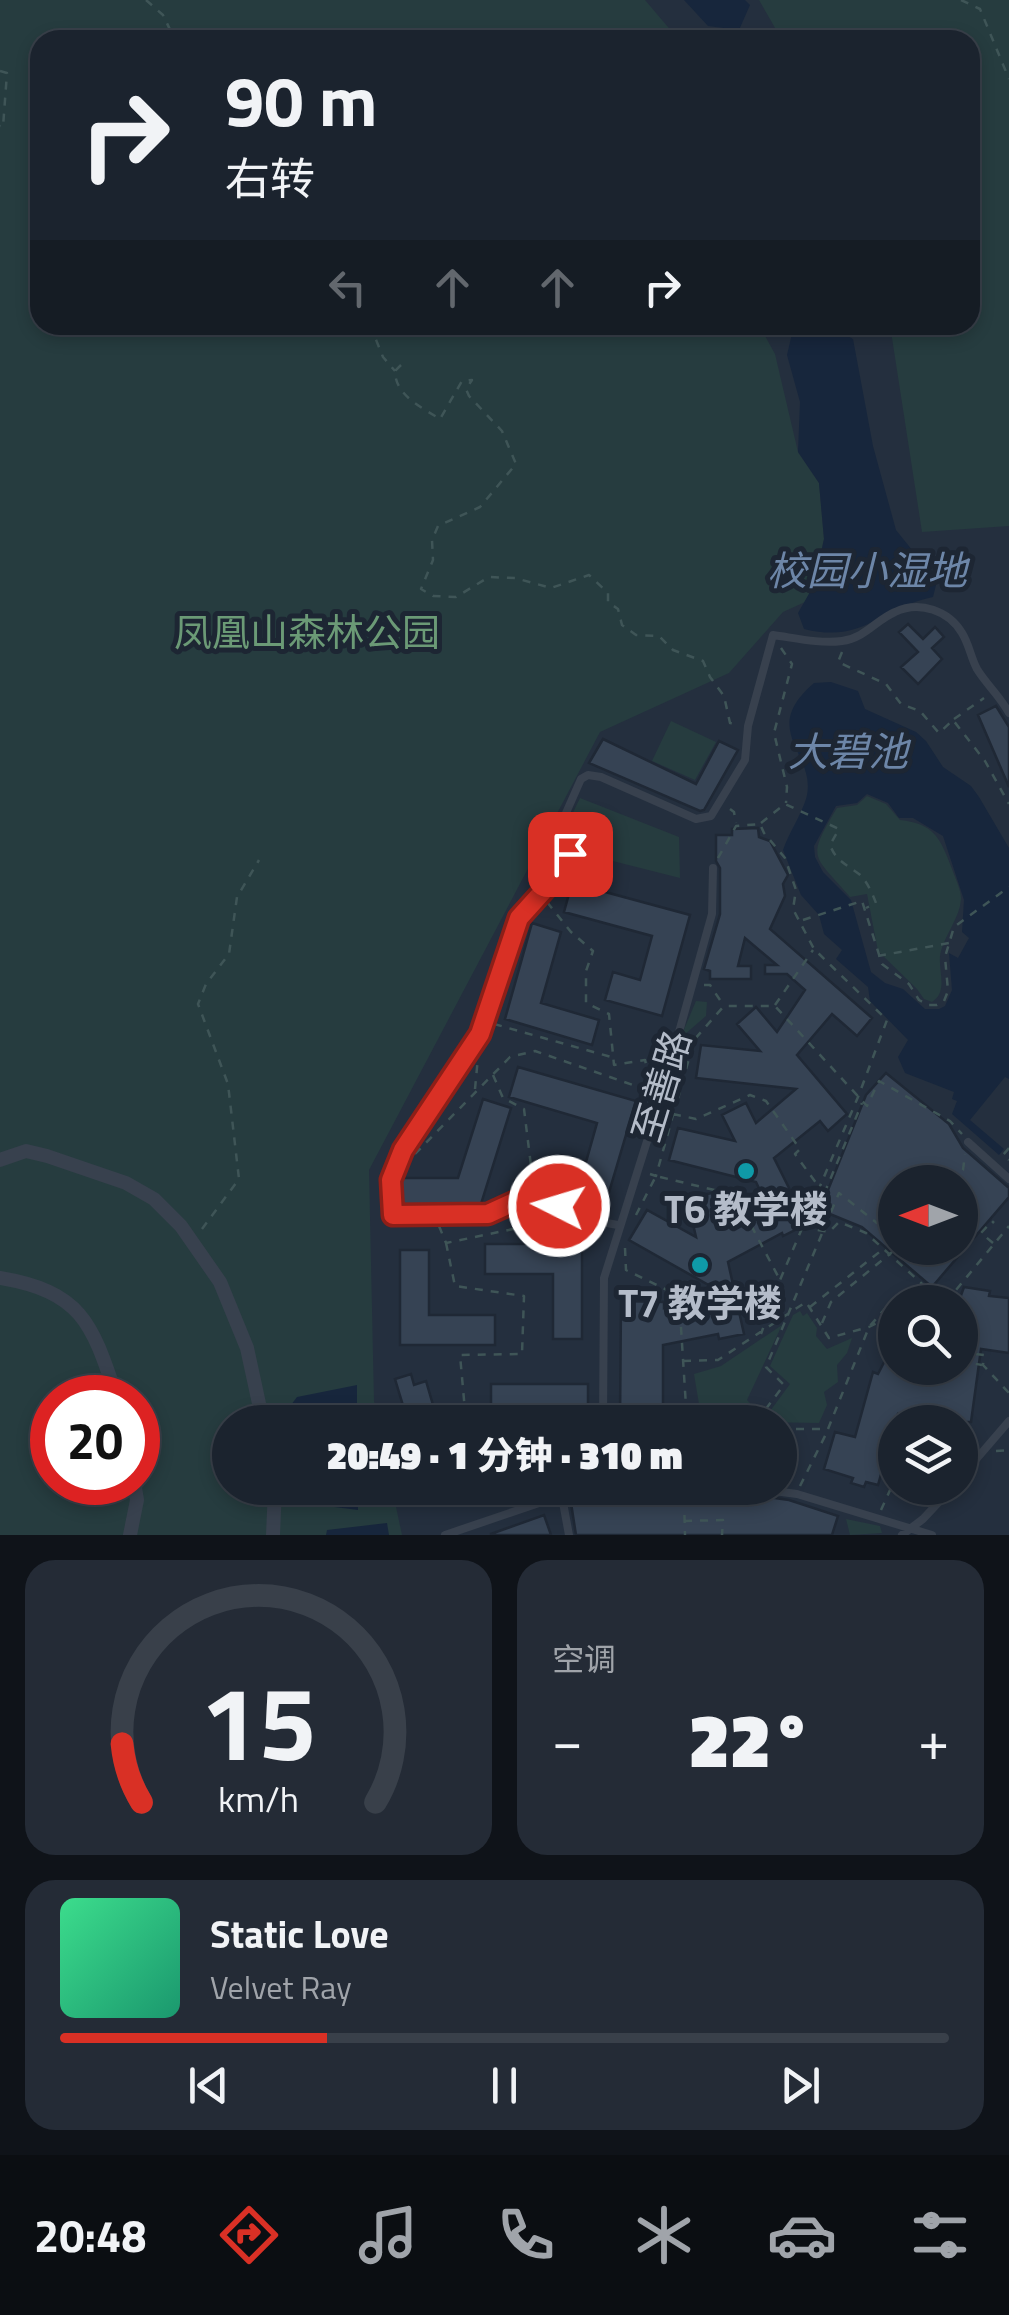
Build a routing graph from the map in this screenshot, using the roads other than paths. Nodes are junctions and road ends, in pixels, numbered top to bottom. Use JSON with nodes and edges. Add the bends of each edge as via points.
{"nodes":[{"id":1,"x":1009,"y":712,"type":"edge"},
{"id":2,"x":712,"y":868,"type":"road end"},
{"id":3,"x":968,"y":1142,"type":"road end"},
{"id":4,"x":0,"y":1160,"type":"edge"},
{"id":5,"x":1009,"y":1179,"type":"edge"},
{"id":6,"x":618,"y":1225,"type":"junction"},
{"id":7,"x":0,"y":1278,"type":"edge"},
{"id":8,"x":109,"y":1375,"type":"edge"},
{"id":9,"x":259,"y":1405,"type":"edge"},
{"id":10,"x":603,"y":1405,"type":"edge"},
{"id":11,"x":1009,"y":1420,"type":"edge"},
{"id":12,"x":978,"y":1457,"type":"edge"},
{"id":13,"x":797,"y":1494,"type":"edge"},
{"id":14,"x":136,"y":1505,"type":"edge"},
{"id":15,"x":274,"y":1505,"type":"edge"},
{"id":16,"x":537,"y":1505,"type":"edge"},
{"id":17,"x":563,"y":1505,"type":"edge"},
{"id":18,"x":935,"y":1505,"type":"edge"},
{"id":19,"x":912,"y":1528,"type":"junction"},
{"id":20,"x":130,"y":1535,"type":"edge"},
{"id":21,"x":273,"y":1535,"type":"edge"},
{"id":22,"x":445,"y":1535,"type":"edge"},
{"id":23,"x":569,"y":1535,"type":"edge"},
{"id":24,"x":902,"y":1535,"type":"edge"},
{"id":25,"x":932,"y":1535,"type":"edge"}],
"edges":[{"from":1,"to":6,"type":"lane","via":[[952,620],[922,607],[892,613],[847,640],[773,635],[745,760],[711,816],[696,818],[601,778],[581,780],[558,831],[568,860],[519,918],[480,1034],[403,1150],[391,1180],[393,1215],[488,1214],[534,1193],[584,1220]]},
{"from":2,"to":6,"type":"lane","name":"至善路","via":[[712,914]]},
{"from":3,"to":5,"type":"lane"},
{"from":4,"to":9,"type":"street","via":[[26,1151],[126,1183],[154,1199],[220,1282]]},
{"from":6,"to":10,"type":"lane","name":"至善路","via":[[602,1298]]},
{"from":7,"to":8,"type":"street","via":[[59,1295],[95,1333]]},
{"from":11,"to":12,"type":"lane"},
{"from":13,"to":19,"type":"lane"},
{"from":14,"to":20,"type":"street"},
{"from":15,"to":21,"type":"street"},
{"from":16,"to":22,"type":"lane"},
{"from":17,"to":23,"type":"lane"},
{"from":18,"to":19,"type":"lane"},
{"from":19,"to":24,"type":"lane"},
{"from":19,"to":25,"type":"lane"}]}
